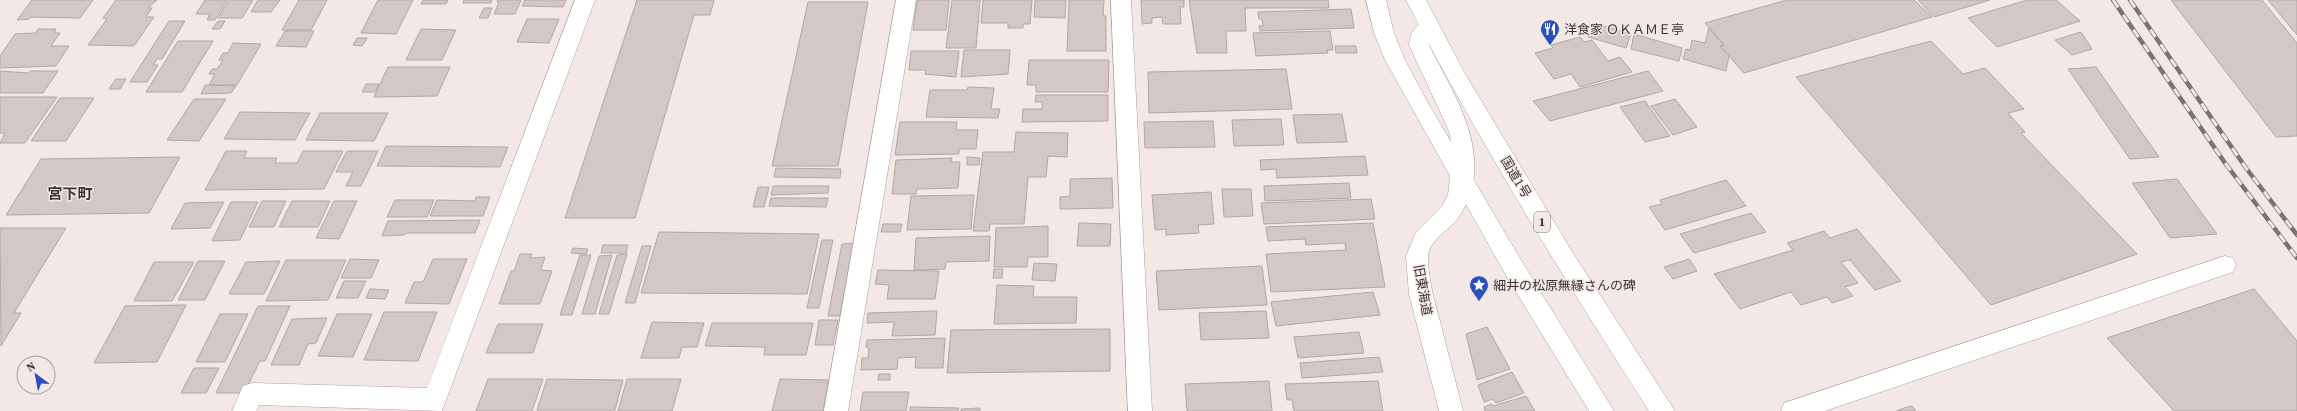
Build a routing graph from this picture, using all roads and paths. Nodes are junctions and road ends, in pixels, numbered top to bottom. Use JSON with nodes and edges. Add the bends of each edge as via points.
{"nodes":[{"id":1,"x":585,"y":0,"type":"edge"},
{"id":2,"x":906,"y":0,"type":"edge"},
{"id":3,"x":1121,"y":0,"type":"edge"},
{"id":4,"x":1376,"y":0,"type":"edge"},
{"id":5,"x":1416,"y":0,"type":"edge"},
{"id":6,"x":1429,"y":28,"type":"junction"},
{"id":7,"x":1462,"y":177,"type":"junction"},
{"id":8,"x":2225,"y":265,"type":"dead end"},
{"id":9,"x":433,"y":405,"type":"edge"},
{"id":10,"x":244,"y":411,"type":"edge"},
{"id":11,"x":836,"y":411,"type":"edge"},
{"id":12,"x":1140,"y":411,"type":"edge"},
{"id":13,"x":1451,"y":411,"type":"edge"},
{"id":14,"x":1602,"y":411,"type":"edge"},
{"id":15,"x":1663,"y":411,"type":"edge"},
{"id":16,"x":1793,"y":411,"type":"edge"}],
"edges":[{"from":1,"to":9,"type":"main road"},
{"from":2,"to":11,"type":"main road"},
{"from":3,"to":12,"type":"main road"},
{"from":4,"to":7,"type":"main road","via":[[1394,60]]},
{"from":5,"to":6,"type":"main road","name":"国道1号","number":"1"},
{"from":6,"to":7,"type":"main road","name":"旧東海道","via":[[1420,35],[1419,45],[1460,131],[1464,152]]},
{"from":6,"to":15,"type":"main road","name":"国道1号","number":"1","via":[[1563,257]]},
{"from":7,"to":13,"type":"main road","name":"旧東海道","via":[[1459,196],[1450,212],[1424,238],[1417,256],[1421,294]]},
{"from":7,"to":14,"type":"main road","via":[[1516,272]]},
{"from":8,"to":16,"type":"main road"},
{"from":9,"to":10,"type":"main road","via":[[252,394]]}]}
